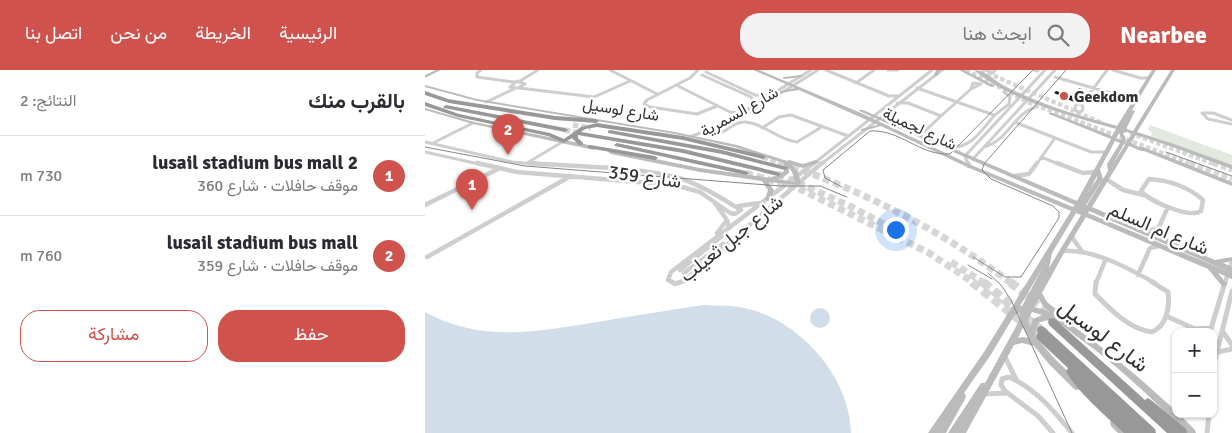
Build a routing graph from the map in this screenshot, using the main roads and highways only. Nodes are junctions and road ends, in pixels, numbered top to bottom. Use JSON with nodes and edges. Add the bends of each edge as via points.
{"nodes":[{"id":1,"x":425,"y":93,"type":"edge"},
{"id":2,"x":445,"y":100,"type":"junction"},
{"id":3,"x":425,"y":102,"type":"edge"},
{"id":4,"x":597,"y":121,"type":"road end"},
{"id":5,"x":573,"y":125,"type":"tunnel mouth"},
{"id":6,"x":565,"y":130,"type":"tunnel mouth"},
{"id":7,"x":576,"y":133,"type":"junction"},
{"id":8,"x":581,"y":144,"type":"road end"},
{"id":9,"x":590,"y":147,"type":"road end"},
{"id":10,"x":785,"y":168,"type":"tunnel mouth"},
{"id":11,"x":778,"y":174,"type":"tunnel mouth"},
{"id":12,"x":1063,"y":359,"type":"junction"},
{"id":13,"x":1131,"y":433,"type":"edge"},
{"id":14,"x":1143,"y":433,"type":"edge"},
{"id":15,"x":1151,"y":433,"type":"edge"},
{"id":16,"x":1174,"y":433,"type":"edge"},
{"id":17,"x":1182,"y":433,"type":"edge"}],
"edges":[{"from":1,"to":2,"type":"highway","name":"شارع لوسيل"},
{"from":2,"to":4,"type":"highway","via":[[555,118]]},
{"from":2,"to":5,"type":"highway","name":"شارع لوسيل"},
{"from":3,"to":6,"type":"highway","name":"شارع لوسيل"},
{"from":3,"to":7,"type":"highway","via":[[453,114],[564,141]]},
{"from":7,"to":8,"type":"highway","via":[[575,139]]},
{"from":7,"to":9,"type":"highway","via":[[586,138],[747,173]]},
{"from":7,"to":10,"type":"highway","name":"شارع لوسيل","via":[[589,126],[602,125],[683,138],[763,157],[595,129],[722,152]]},
{"from":7,"to":11,"type":"highway","name":"شارع لوسيل","via":[[692,153]]},
{"from":12,"to":13,"type":"highway","via":[[1082,385]]},
{"from":12,"to":14,"type":"highway"},
{"from":12,"to":15,"type":"highway","name":"شارع لوسيل","via":[[1037,336]]},
{"from":16,"to":17,"type":"highway","name":"شارع لوسيل","via":[[1058,323]]}]}
